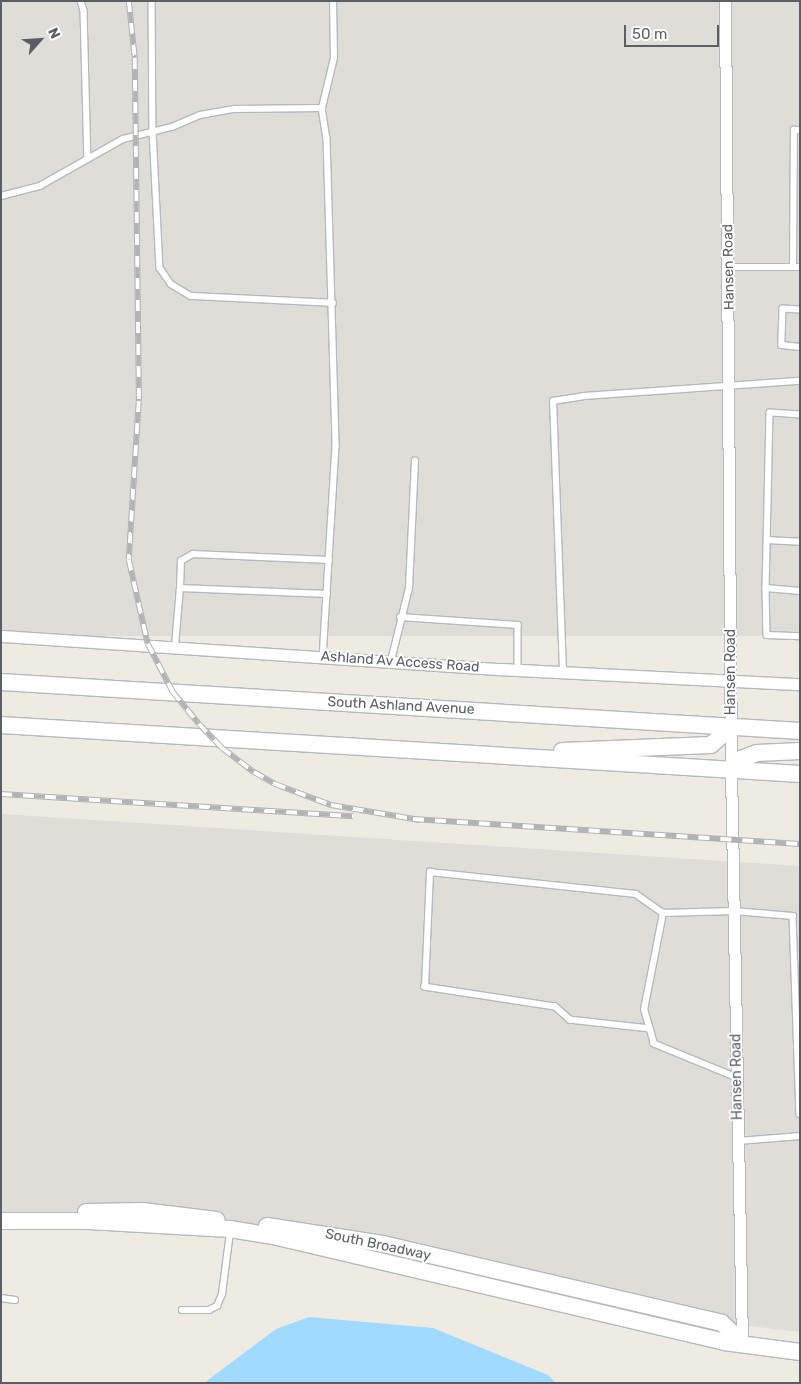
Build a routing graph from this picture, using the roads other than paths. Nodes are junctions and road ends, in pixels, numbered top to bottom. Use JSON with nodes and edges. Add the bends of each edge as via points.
{"nodes":[{"id":1,"x":80,"y":1,"type":"edge"},
{"id":2,"x":152,"y":1,"type":"edge"},
{"id":3,"x":333,"y":1,"type":"edge"},
{"id":4,"x":725,"y":1,"type":"edge"},
{"id":5,"x":322,"y":108,"type":"junction"},
{"id":6,"x":800,"y":130,"type":"edge"},
{"id":7,"x":153,"y":131,"type":"junction"},
{"id":8,"x":88,"y":159,"type":"junction"},
{"id":9,"x":1,"y":196,"type":"edge"},
{"id":10,"x":730,"y":267,"type":"junction"},
{"id":11,"x":796,"y":267,"type":"edge"},
{"id":12,"x":333,"y":303,"type":"junction"},
{"id":13,"x":800,"y":310,"type":"edge"},
{"id":14,"x":800,"y":347,"type":"edge"},
{"id":15,"x":800,"y":380,"type":"edge"},
{"id":16,"x":728,"y":385,"type":"junction"},
{"id":17,"x":800,"y":415,"type":"edge"},
{"id":18,"x":415,"y":461,"type":"dead end"},
{"id":19,"x":767,"y":540,"type":"junction"},
{"id":20,"x":800,"y":542,"type":"edge"},
{"id":21,"x":329,"y":560,"type":"junction"},
{"id":22,"x":180,"y":588,"type":"junction"},
{"id":23,"x":766,"y":588,"type":"junction"},
{"id":24,"x":800,"y":591,"type":"edge"},
{"id":25,"x":327,"y":594,"type":"junction"},
{"id":26,"x":400,"y":617,"type":"junction"},
{"id":27,"x":1,"y":636,"type":"edge"},
{"id":28,"x":800,"y":636,"type":"edge"},
{"id":29,"x":175,"y":646,"type":"junction"},
{"id":30,"x":323,"y":656,"type":"junction"},
{"id":31,"x":390,"y":661,"type":"junction"},
{"id":32,"x":518,"y":670,"type":"junction"},
{"id":33,"x":563,"y":672,"type":"junction"},
{"id":34,"x":731,"y":680,"type":"junction"},
{"id":35,"x":1,"y":682,"type":"edge"},
{"id":36,"x":800,"y":684,"type":"edge"},
{"id":37,"x":1,"y":726,"type":"edge"},
{"id":38,"x":731,"y":727,"type":"junction"},
{"id":39,"x":800,"y":731,"type":"edge"},
{"id":40,"x":800,"y":751,"type":"edge"},
{"id":41,"x":535,"y":758,"type":"junction"},
{"id":42,"x":731,"y":770,"type":"junction"},
{"id":43,"x":800,"y":774,"type":"edge"},
{"id":44,"x":734,"y":910,"type":"junction"},
{"id":45,"x":663,"y":913,"type":"junction"},
{"id":46,"x":650,"y":1029,"type":"junction"},
{"id":47,"x":737,"y":1078,"type":"junction"},
{"id":48,"x":800,"y":1114,"type":"edge"},
{"id":49,"x":800,"y":1136,"type":"edge"},
{"id":50,"x":738,"y":1141,"type":"junction"},
{"id":51,"x":1,"y":1212,"type":"edge"},
{"id":52,"x":1,"y":1222,"type":"edge"},
{"id":53,"x":230,"y":1226,"type":"junction"},
{"id":54,"x":1,"y":1298,"type":"edge"},
{"id":55,"x":15,"y":1300,"type":"dead end"},
{"id":56,"x":182,"y":1310,"type":"dead end"},
{"id":57,"x":742,"y":1342,"type":"junction"},
{"id":58,"x":800,"y":1352,"type":"edge"}],
"edges":[{"from":1,"to":8,"type":"lane","via":[[84,10]]},
{"from":2,"to":7,"type":"lane"},
{"from":3,"to":5,"type":"lane","via":[[334,58]]},
{"from":4,"to":10,"type":"street","name":"Hansen Road"},
{"from":5,"to":7,"type":"lane","via":[[235,109],[200,114]]},
{"from":5,"to":12,"type":"lane","via":[[327,138]]},
{"from":6,"to":11,"type":"lane","via":[[794,130]]},
{"from":7,"to":8,"type":"lane","via":[[123,139]]},
{"from":7,"to":12,"type":"lane","via":[[160,268],[171,284],[191,296]]},
{"from":8,"to":9,"type":"lane","via":[[40,186]]},
{"from":10,"to":11,"type":"lane"},
{"from":10,"to":16,"type":"street","name":"Hansen Road"},
{"from":12,"to":21,"type":"lane","via":[[336,446]]},
{"from":13,"to":14,"type":"lane","via":[[783,309],[782,345]]},
{"from":15,"to":16,"type":"lane"},
{"from":16,"to":33,"type":"lane","via":[[553,401]]},
{"from":16,"to":34,"type":"street","name":"Hansen Road"},
{"from":17,"to":19,"type":"lane","via":[[770,413]]},
{"from":18,"to":26,"type":"lane","via":[[409,588]]},
{"from":19,"to":20,"type":"lane"},
{"from":19,"to":23,"type":"lane"},
{"from":21,"to":22,"type":"lane","via":[[193,554],[181,561]]},
{"from":21,"to":25,"type":"lane"},
{"from":22,"to":25,"type":"lane"},
{"from":22,"to":29,"type":"lane"},
{"from":23,"to":24,"type":"lane"},
{"from":23,"to":28,"type":"lane","via":[[767,635]]},
{"from":25,"to":30,"type":"lane"},
{"from":26,"to":31,"type":"lane"},
{"from":26,"to":32,"type":"lane","via":[[518,625]]},
{"from":27,"to":29,"type":"street","name":"Ashland Av Access Road"},
{"from":29,"to":30,"type":"street","name":"Ashland Av Access Road"},
{"from":30,"to":31,"type":"street","name":"Ashland Av Access Road"},
{"from":31,"to":32,"type":"street","name":"Ashland Av Access Road"},
{"from":32,"to":33,"type":"street","name":"Ashland Av Access Road"},
{"from":33,"to":34,"type":"street","name":"Ashland Av Access Road"},
{"from":34,"to":36,"type":"street","name":"Ashland Av Access Road"},
{"from":34,"to":38,"type":"street","name":"Hansen Road"},
{"from":35,"to":38,"type":"main road","name":"South Ashland Avenue"},
{"from":37,"to":41,"type":"main road"},
{"from":38,"to":39,"type":"main road","name":"South Ashland Avenue"},
{"from":38,"to":41,"type":"main road","via":[[711,745],[565,750]]},
{"from":38,"to":42,"type":"street","name":"Hansen Road"},
{"from":40,"to":42,"type":"main road","via":[[757,753],[740,759]]},
{"from":41,"to":42,"type":"main road"},
{"from":42,"to":43,"type":"main road"},
{"from":42,"to":44,"type":"street","name":"Hansen Road"},
{"from":44,"to":45,"type":"lane"},
{"from":44,"to":47,"type":"street","name":"Hansen Road"},
{"from":44,"to":48,"type":"lane","via":[[793,916]]},
{"from":45,"to":46,"type":"lane","via":[[644,1010]]},
{"from":45,"to":46,"type":"lane","via":[[636,894],[430,872],[425,987],[555,1007],[570,1020]]},
{"from":46,"to":47,"type":"lane","via":[[654,1044]]},
{"from":47,"to":50,"type":"street","name":"Hansen Road"},
{"from":49,"to":50,"type":"lane"},
{"from":50,"to":57,"type":"street","name":"Hansen Road"},
{"from":51,"to":53,"type":"main road","name":"South Broadway","via":[[142,1211]]},
{"from":52,"to":53,"type":"main road","name":"South Broadway","via":[[88,1221]]},
{"from":53,"to":56,"type":"lane","via":[[222,1294],[217,1306],[209,1310]]},
{"from":53,"to":57,"type":"main road","name":"South Broadway","via":[[308,1231],[375,1243],[722,1323]]},
{"from":54,"to":55,"type":"lane"},
{"from":57,"to":58,"type":"main road"}]}
